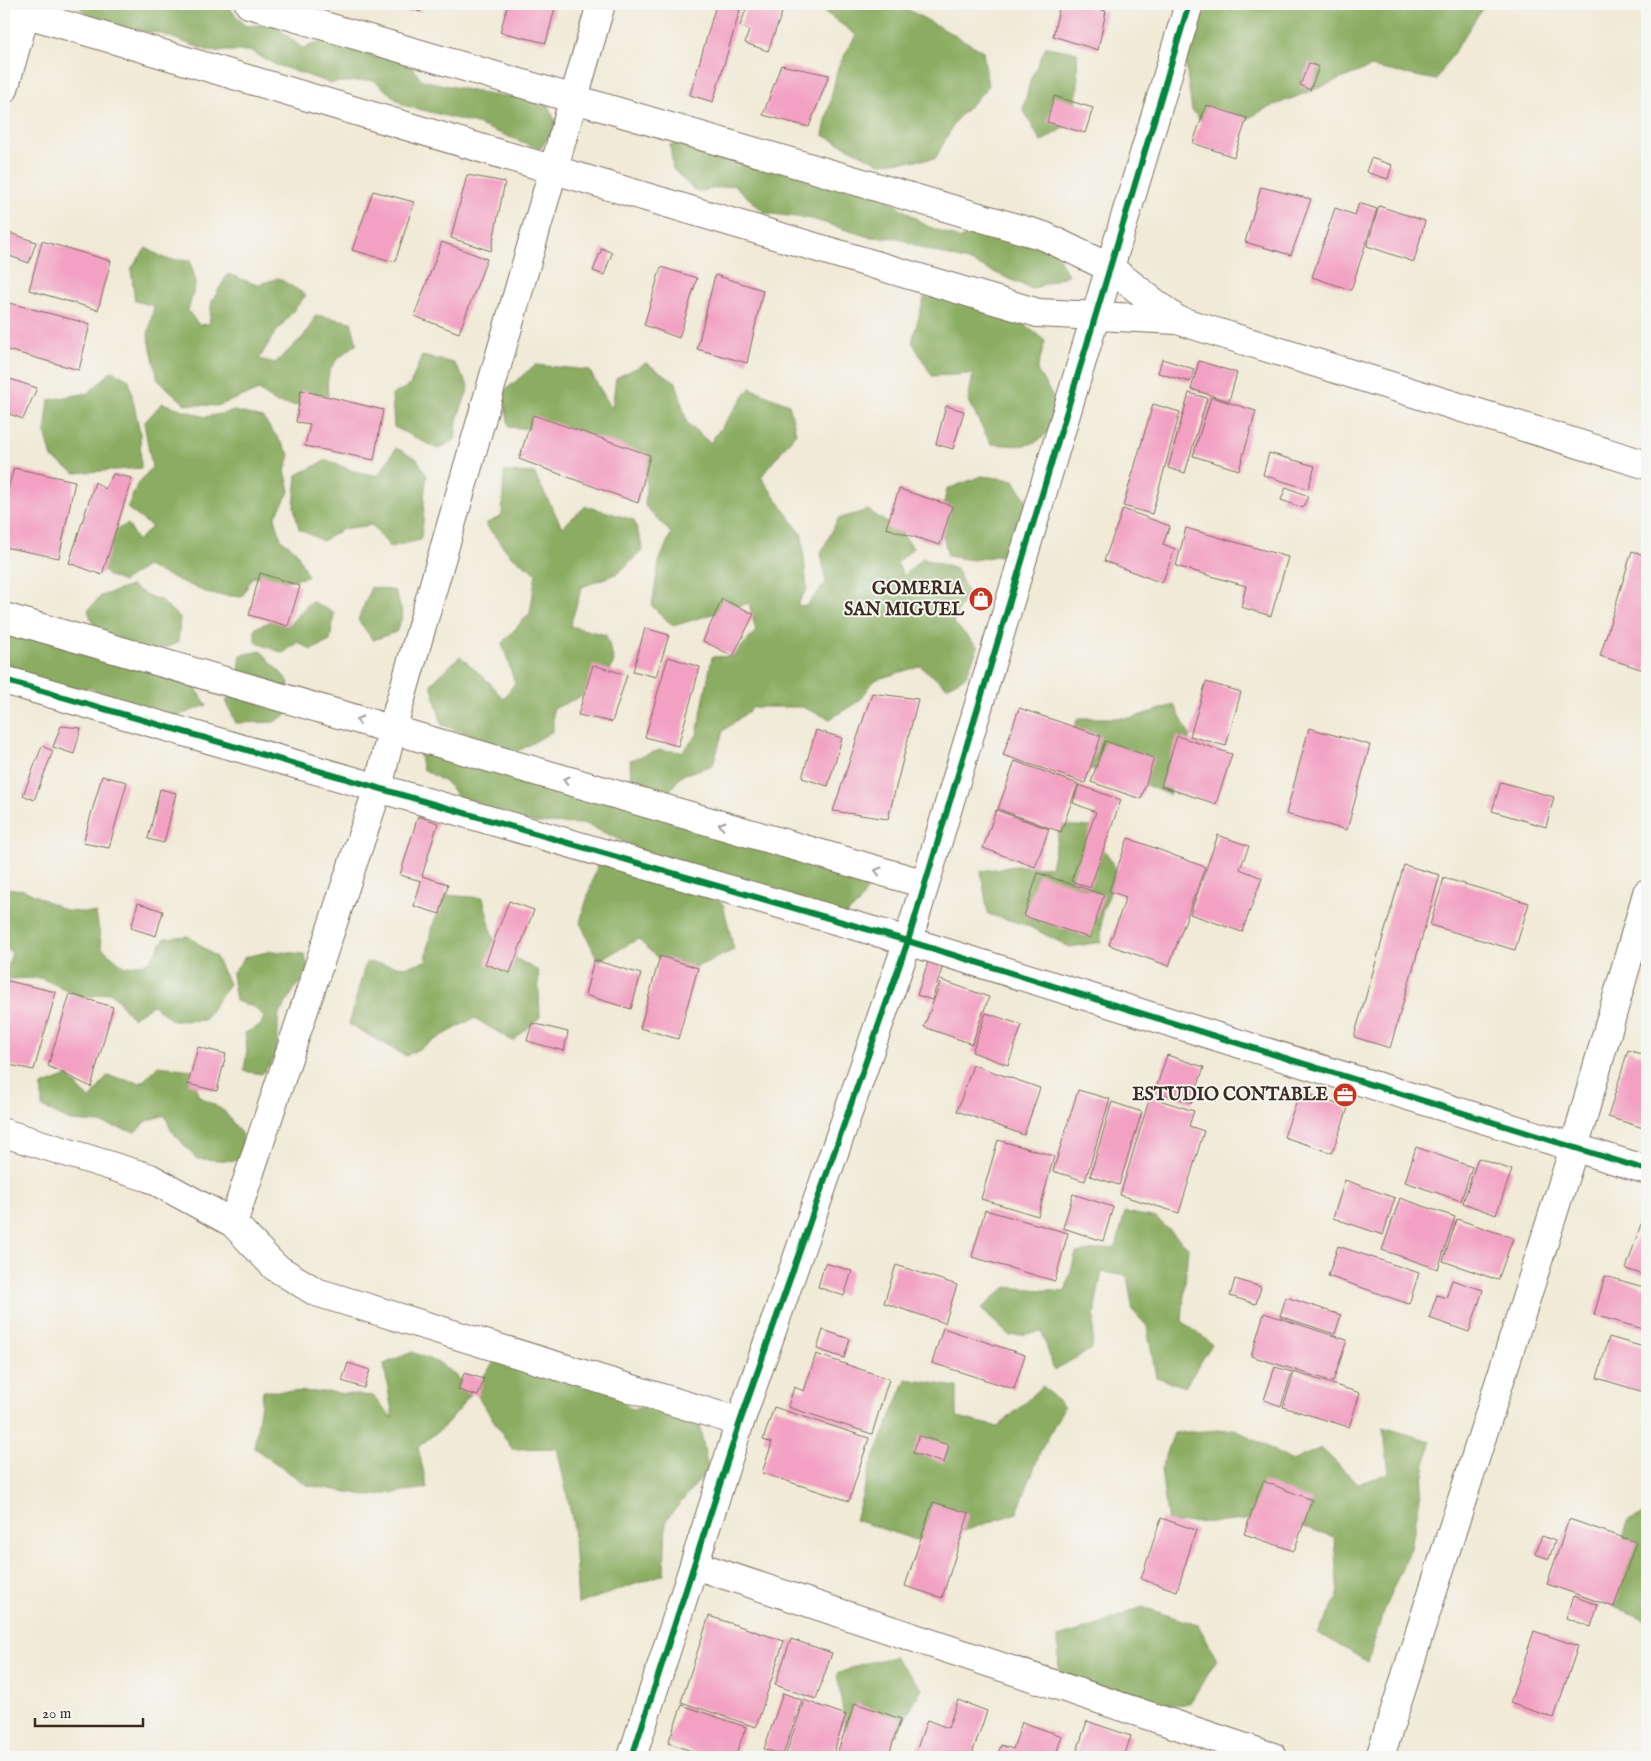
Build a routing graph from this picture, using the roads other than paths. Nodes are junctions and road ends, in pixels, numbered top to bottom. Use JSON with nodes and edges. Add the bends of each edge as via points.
{"nodes":[{"id":1,"x":249,"y":4,"type":"edge"},
{"id":2,"x":601,"y":4,"type":"edge"},
{"id":3,"x":1189,"y":4,"type":"edge"},
{"id":4,"x":19,"y":8,"type":"edge"},
{"id":5,"x":4,"y":89,"type":"edge"},
{"id":6,"x":574,"y":99,"type":"junction"},
{"id":7,"x":553,"y":169,"type":"junction"},
{"id":8,"x":1110,"y":268,"type":"junction"},
{"id":9,"x":1096,"y":316,"type":"junction"},
{"id":10,"x":1178,"y":320,"type":"junction"},
{"id":11,"x":1647,"y":466,"type":"edge"},
{"id":12,"x":4,"y":617,"type":"edge"},
{"id":13,"x":4,"y":680,"type":"edge"},
{"id":14,"x":392,"y":730,"type":"junction"},
{"id":15,"x":378,"y":788,"type":"junction"},
{"id":16,"x":925,"y":884,"type":"junction"},
{"id":17,"x":1647,"y":893,"type":"edge"},
{"id":18,"x":908,"y":941,"type":"junction"},
{"id":19,"x":4,"y":1133,"type":"edge"},
{"id":20,"x":1574,"y":1148,"type":"junction"},
{"id":21,"x":1647,"y":1170,"type":"edge"},
{"id":22,"x":233,"y":1223,"type":"junction"},
{"id":23,"x":740,"y":1422,"type":"junction"},
{"id":24,"x":695,"y":1565,"type":"junction"},
{"id":25,"x":632,"y":1757,"type":"edge"},
{"id":26,"x":1273,"y":1757,"type":"edge"},
{"id":27,"x":1380,"y":1757,"type":"edge"}],
"edges":[{"from":1,"to":6,"type":"street"},
{"from":2,"to":6,"type":"street"},
{"from":3,"to":8,"type":"street"},
{"from":4,"to":5,"type":"street"},
{"from":4,"to":7,"type":"street"},
{"from":6,"to":7,"type":"street"},
{"from":6,"to":8,"type":"street","via":[[1044,236]]},
{"from":7,"to":9,"type":"street","via":[[1038,313]]},
{"from":7,"to":14,"type":"street"},
{"from":8,"to":9,"type":"street"},
{"from":8,"to":10,"type":"street"},
{"from":9,"to":10,"type":"street"},
{"from":9,"to":16,"type":"street"},
{"from":10,"to":11,"type":"street"},
{"from":14,"to":12,"type":"street","one_way":true},
{"from":13,"to":15,"type":"street"},
{"from":14,"to":15,"type":"street"},
{"from":16,"to":14,"type":"street","one_way":true},
{"from":15,"to":18,"type":"street"},
{"from":15,"to":22,"type":"street"},
{"from":16,"to":18,"type":"street"},
{"from":17,"to":20,"type":"street"},
{"from":18,"to":20,"type":"street"},
{"from":18,"to":23,"type":"street"},
{"from":19,"to":22,"type":"street","via":[[150,1178]]},
{"from":20,"to":21,"type":"street"},
{"from":20,"to":27,"type":"street"},
{"from":22,"to":23,"type":"street","via":[[275,1267],[316,1292]]},
{"from":23,"to":24,"type":"street"},
{"from":24,"to":25,"type":"street"},
{"from":24,"to":26,"type":"street"}]}
